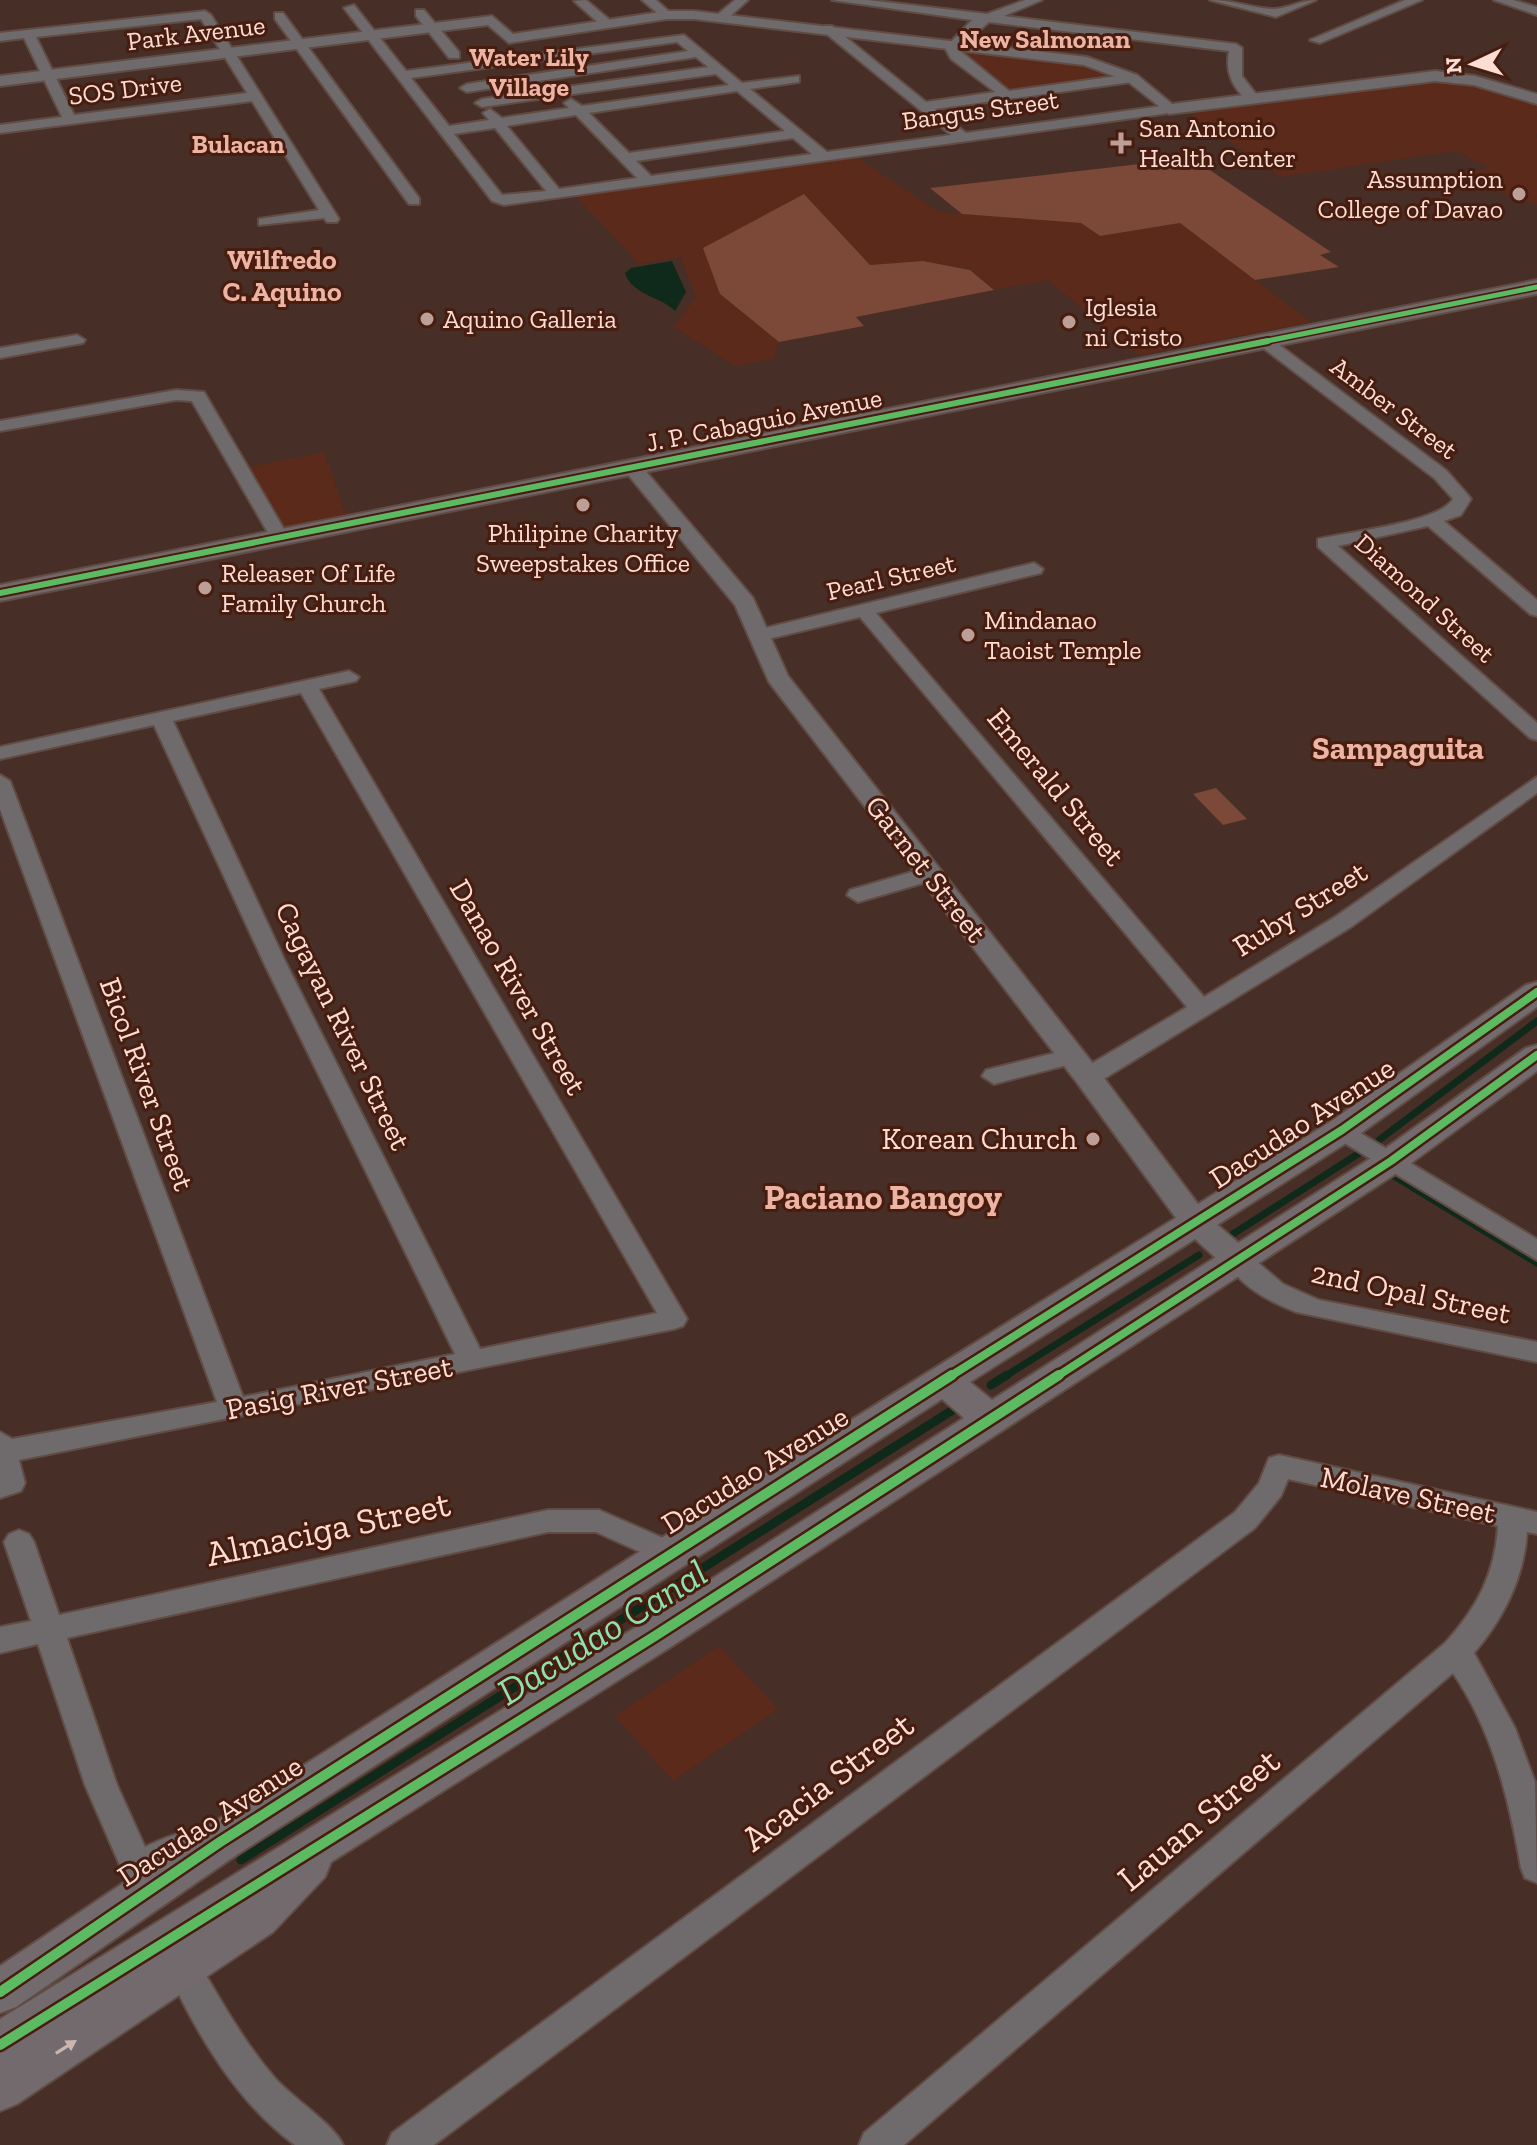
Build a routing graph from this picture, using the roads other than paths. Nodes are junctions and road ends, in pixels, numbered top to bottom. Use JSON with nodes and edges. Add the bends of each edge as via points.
{"nodes":[{"id":1,"x":648,"y":0,"type":"edge"},
{"id":2,"x":742,"y":0,"type":"edge"},
{"id":3,"x":838,"y":0,"type":"edge"},
{"id":4,"x":1036,"y":0,"type":"edge"},
{"id":5,"x":1216,"y":0,"type":"edge"},
{"id":6,"x":1310,"y":0,"type":"edge"},
{"id":7,"x":1416,"y":0,"type":"edge"},
{"id":8,"x":1500,"y":0,"type":"edge"},
{"id":9,"x":580,"y":1,"type":"edge"},
{"id":10,"x":350,"y":8,"type":"dead end"},
{"id":11,"x":1537,"y":11,"type":"edge"},
{"id":12,"x":420,"y":13,"type":"dead end"},
{"id":13,"x":667,"y":15,"type":"junction"},
{"id":14,"x":279,"y":16,"type":"dead end"},
{"id":15,"x":722,"y":17,"type":"junction"},
{"id":16,"x":988,"y":17,"type":"junction"},
{"id":17,"x":607,"y":24,"type":"junction"},
{"id":18,"x":433,"y":27,"type":"junction"},
{"id":19,"x":828,"y":29,"type":"junction"},
{"id":20,"x":28,"y":34,"type":"junction"},
{"id":21,"x":371,"y":35,"type":"junction"},
{"id":22,"x":0,"y":37,"type":"edge"},
{"id":23,"x":509,"y":39,"type":"junction"},
{"id":24,"x":1316,"y":40,"type":"dead end"},
{"id":25,"x":300,"y":44,"type":"junction"},
{"id":26,"x":953,"y":44,"type":"junction"},
{"id":27,"x":229,"y":53,"type":"junction"},
{"id":28,"x":699,"y":53,"type":"junction"},
{"id":29,"x":528,"y":58,"type":"junction"},
{"id":30,"x":452,"y":62,"type":"junction"},
{"id":31,"x":717,"y":70,"type":"junction"},
{"id":32,"x":49,"y":75,"type":"junction"},
{"id":33,"x":401,"y":76,"type":"junction"},
{"id":34,"x":545,"y":76,"type":"junction"},
{"id":35,"x":1132,"y":78,"type":"junction"},
{"id":36,"x":794,"y":79,"type":"dead end"},
{"id":37,"x":0,"y":81,"type":"edge"},
{"id":38,"x":467,"y":88,"type":"junction"},
{"id":39,"x":737,"y":88,"type":"junction"},
{"id":40,"x":561,"y":92,"type":"junction"},
{"id":41,"x":1007,"y":95,"type":"junction"},
{"id":42,"x":1534,"y":95,"type":"edge"},
{"id":43,"x":256,"y":96,"type":"junction"},
{"id":44,"x":1252,"y":98,"type":"junction"},
{"id":45,"x":482,"y":103,"type":"junction"},
{"id":46,"x":924,"y":106,"type":"junction"},
{"id":47,"x":1169,"y":109,"type":"junction"},
{"id":48,"x":578,"y":111,"type":"junction"},
{"id":49,"x":70,"y":120,"type":"junction"},
{"id":50,"x":498,"y":123,"type":"junction"},
{"id":51,"x":0,"y":129,"type":"edge"},
{"id":52,"x":444,"y":131,"type":"junction"},
{"id":53,"x":796,"y":134,"type":"junction"},
{"id":54,"x":962,"y":137,"type":"junction"},
{"id":55,"x":823,"y":156,"type":"junction"},
{"id":56,"x":625,"y":158,"type":"junction"},
{"id":57,"x":648,"y":181,"type":"junction"},
{"id":58,"x":556,"y":194,"type":"junction"},
{"id":59,"x":414,"y":201,"type":"dead end"},
{"id":60,"x":264,"y":222,"type":"dead end"},
{"id":61,"x":1537,"y":287,"type":"edge"},
{"id":62,"x":77,"y":340,"type":"dead end"},
{"id":63,"x":1264,"y":341,"type":"junction"},
{"id":64,"x":0,"y":353,"type":"edge"},
{"id":65,"x":0,"y":426,"type":"edge"},
{"id":66,"x":631,"y":466,"type":"junction"},
{"id":67,"x":1432,"y":520,"type":"junction"},
{"id":68,"x":280,"y":538,"type":"junction"},
{"id":69,"x":1034,"y":569,"type":"dead end"},
{"id":70,"x":0,"y":593,"type":"edge"},
{"id":71,"x":864,"y":610,"type":"junction"},
{"id":72,"x":1537,"y":610,"type":"edge"},
{"id":73,"x":760,"y":635,"type":"junction"},
{"id":74,"x":349,"y":677,"type":"dead end"},
{"id":75,"x":307,"y":686,"type":"junction"},
{"id":76,"x":161,"y":718,"type":"junction"},
{"id":77,"x":1537,"y":734,"type":"edge"},
{"id":78,"x":0,"y":753,"type":"edge"},
{"id":79,"x":0,"y":781,"type":"edge"},
{"id":80,"x":1537,"y":783,"type":"edge"},
{"id":81,"x":929,"y":874,"type":"junction"},
{"id":82,"x":858,"y":895,"type":"dead end"},
{"id":83,"x":1537,"y":992,"type":"edge"},
{"id":84,"x":1199,"y":1006,"type":"junction"},
{"id":85,"x":1537,"y":1055,"type":"edge"},
{"id":86,"x":1071,"y":1057,"type":"junction"},
{"id":87,"x":994,"y":1076,"type":"dead end"},
{"id":88,"x":1088,"y":1077,"type":"junction"},
{"id":89,"x":1342,"y":1130,"type":"junction"},
{"id":90,"x":1391,"y":1161,"type":"junction"},
{"id":91,"x":1195,"y":1222,"type":"junction"},
{"id":92,"x":1537,"y":1251,"type":"edge"},
{"id":93,"x":1238,"y":1260,"type":"junction"},
{"id":94,"x":674,"y":1319,"type":"joint"},
{"id":95,"x":1537,"y":1352,"type":"edge"},
{"id":96,"x":472,"y":1360,"type":"junction"},
{"id":97,"x":944,"y":1380,"type":"junction"},
{"id":98,"x":234,"y":1409,"type":"junction"},
{"id":99,"x":990,"y":1420,"type":"junction"},
{"id":100,"x":1,"y":1448,"type":"edge"},
{"id":101,"x":1279,"y":1466,"type":"joint"},
{"id":102,"x":6,"y":1485,"type":"edge"},
{"id":103,"x":1525,"y":1520,"type":"edge"},
{"id":104,"x":19,"y":1542,"type":"dead end"},
{"id":105,"x":669,"y":1553,"type":"junction"},
{"id":106,"x":47,"y":1627,"type":"junction"},
{"id":107,"x":0,"y":1640,"type":"edge"},
{"id":108,"x":1456,"y":1652,"type":"junction"},
{"id":109,"x":220,"y":1842,"type":"junction"},
{"id":110,"x":323,"y":1845,"type":"junction"},
{"id":111,"x":1537,"y":1868,"type":"edge"},
{"id":112,"x":184,"y":1969,"type":"junction"},
{"id":113,"x":0,"y":1992,"type":"edge"},
{"id":114,"x":0,"y":2045,"type":"edge"},
{"id":115,"x":0,"y":2088,"type":"edge"},
{"id":116,"x":325,"y":2145,"type":"edge"},
{"id":117,"x":405,"y":2145,"type":"edge"},
{"id":118,"x":877,"y":2145,"type":"edge"}],
"edges":[{"from":1,"to":13,"type":"street"},
{"from":2,"to":15,"type":"street"},
{"from":3,"to":16,"type":"street"},
{"from":4,"to":16,"type":"street"},
{"from":5,"to":6,"type":"street","via":[[1276,13]]},
{"from":7,"to":24,"type":"street"},
{"from":8,"to":11,"type":"street"},
{"from":9,"to":17,"type":"street"},
{"from":10,"to":21,"type":"street"},
{"from":12,"to":18,"type":"street"},
{"from":13,"to":15,"type":"street"},
{"from":13,"to":17,"type":"street"},
{"from":14,"to":25,"type":"street"},
{"from":15,"to":19,"type":"street"},
{"from":16,"to":26,"type":"street"},
{"from":16,"to":44,"type":"street","via":[[1236,48],[1235,79]]},
{"from":17,"to":23,"type":"street"},
{"from":18,"to":21,"type":"street","name":"Park Avenue"},
{"from":18,"to":23,"type":"street","name":"Park Avenue","via":[[492,20]]},
{"from":18,"to":30,"type":"street"},
{"from":19,"to":26,"type":"street"},
{"from":19,"to":46,"type":"street"},
{"from":20,"to":22,"type":"street"},
{"from":20,"to":27,"type":"street","via":[[205,15]]},
{"from":20,"to":32,"type":"street"},
{"from":21,"to":25,"type":"street","name":"Park Avenue"},
{"from":21,"to":33,"type":"street"},
{"from":23,"to":29,"type":"street"},
{"from":25,"to":27,"type":"street","name":"Park Avenue"},
{"from":25,"to":59,"type":"street"},
{"from":26,"to":35,"type":"street","via":[[1087,61]]},
{"from":26,"to":41,"type":"street","via":[[956,56]]},
{"from":27,"to":32,"type":"street","name":"Park Avenue"},
{"from":27,"to":43,"type":"street"},
{"from":28,"to":29,"type":"street","via":[[676,37]]},
{"from":28,"to":31,"type":"street"},
{"from":28,"to":34,"type":"street"},
{"from":29,"to":30,"type":"street"},
{"from":29,"to":34,"type":"street"},
{"from":30,"to":33,"type":"street"},
{"from":30,"to":38,"type":"street"},
{"from":31,"to":39,"type":"street"},
{"from":31,"to":40,"type":"street"},
{"from":32,"to":37,"type":"street","name":"Park Avenue"},
{"from":32,"to":49,"type":"street"},
{"from":33,"to":52,"type":"street"},
{"from":34,"to":38,"type":"street"},
{"from":34,"to":40,"type":"street"},
{"from":35,"to":41,"type":"street"},
{"from":35,"to":47,"type":"street"},
{"from":36,"to":39,"type":"street"},
{"from":38,"to":45,"type":"street"},
{"from":39,"to":48,"type":"street"},
{"from":39,"to":53,"type":"street"},
{"from":40,"to":45,"type":"street"},
{"from":40,"to":48,"type":"street"},
{"from":41,"to":46,"type":"street"},
{"from":42,"to":44,"type":"street","name":"Bangus Street","via":[[1464,78],[1425,76]]},
{"from":43,"to":49,"type":"street","name":"SOS Drive"},
{"from":43,"to":60,"type":"street","via":[[330,216]]},
{"from":44,"to":47,"type":"street","name":"Bangus Street"},
{"from":45,"to":50,"type":"street"},
{"from":46,"to":54,"type":"street"},
{"from":47,"to":54,"type":"street","name":"Bangus Street"},
{"from":48,"to":50,"type":"street"},
{"from":48,"to":56,"type":"street"},
{"from":49,"to":51,"type":"street","name":"SOS Drive"},
{"from":50,"to":52,"type":"street"},
{"from":50,"to":58,"type":"street"},
{"from":52,"to":58,"type":"street","name":"Bangus Street","via":[[497,198]]},
{"from":53,"to":55,"type":"street"},
{"from":53,"to":56,"type":"street"},
{"from":54,"to":55,"type":"street","name":"Bangus Street"},
{"from":55,"to":57,"type":"street","name":"Bangus Street"},
{"from":56,"to":57,"type":"street"},
{"from":57,"to":58,"type":"street","name":"Bangus Street"},
{"from":61,"to":63,"type":"main road","name":"J. P. Cabaguio Avenue"},
{"from":62,"to":64,"type":"street"},
{"from":63,"to":66,"type":"main road","name":"J. P. Cabaguio Avenue"},
{"from":63,"to":67,"type":"street","name":"Amber Street","via":[[1451,484],[1460,494],[1461,506]]},
{"from":65,"to":68,"type":"street","via":[[192,394],[201,399]]},
{"from":66,"to":68,"type":"main road","name":"J. P. Cabaguio Avenue"},
{"from":66,"to":73,"type":"street","name":"Garnet Street","via":[[745,603]]},
{"from":67,"to":72,"type":"street"},
{"from":67,"to":77,"type":"street","name":"Diamond Street","via":[[1324,543]]},
{"from":68,"to":70,"type":"main road","name":"J. P. Cabaguio Avenue"},
{"from":69,"to":71,"type":"street","name":"Pearl Street"},
{"from":71,"to":73,"type":"street","name":"Pearl Street"},
{"from":71,"to":84,"type":"street","name":"Emerald Street"},
{"from":73,"to":81,"type":"street","name":"Garnet Street","via":[[777,677]]},
{"from":74,"to":75,"type":"street"},
{"from":75,"to":76,"type":"street"},
{"from":75,"to":94,"type":"street","name":"Danao River Street"},
{"from":76,"to":78,"type":"street"},
{"from":76,"to":96,"type":"street","name":"Cagayan River Street","via":[[275,963]]},
{"from":79,"to":98,"type":"street","name":"Bicol River Street"},
{"from":80,"to":84,"type":"street","name":"Ruby Street","via":[[1343,922]]},
{"from":81,"to":82,"type":"street"},
{"from":81,"to":86,"type":"street","name":"Garnet Street"},
{"from":83,"to":89,"type":"main road","name":"Dacudao Avenue"},
{"from":84,"to":88,"type":"street","name":"Ruby Street"},
{"from":85,"to":90,"type":"main road"},
{"from":86,"to":87,"type":"street"},
{"from":86,"to":88,"type":"street","name":"Garnet Street"},
{"from":88,"to":91,"type":"street","name":"Garnet Street"},
{"from":89,"to":90,"type":"street"},
{"from":89,"to":91,"type":"main road","name":"Dacudao Avenue"},
{"from":90,"to":92,"type":"street"},
{"from":90,"to":93,"type":"main road"},
{"from":91,"to":93,"type":"street","name":"Garnet Street"},
{"from":91,"to":97,"type":"main road","name":"Dacudao Avenue"},
{"from":93,"to":95,"type":"street","name":"2nd Opal Street","via":[[1282,1297],[1317,1309]]},
{"from":93,"to":99,"type":"main road"},
{"from":94,"to":96,"type":"street","name":"Pasig River Street"},
{"from":96,"to":98,"type":"street","name":"Pasig River Street"},
{"from":97,"to":99,"type":"main road"},
{"from":97,"to":105,"type":"main road","name":"Dacudao Avenue"},
{"from":98,"to":100,"type":"street","name":"Pasig River Street"},
{"from":99,"to":110,"type":"main road"},
{"from":100,"to":102,"type":"street"},
{"from":101,"to":103,"type":"street","name":"Molave Street"},
{"from":101,"to":117,"type":"street","name":"Acacia Street","via":[[1266,1495],[1245,1520]]},
{"from":103,"to":108,"type":"street","name":"Lauan Street","via":[[1498,1595],[1482,1624]]},
{"from":104,"to":106,"type":"street"},
{"from":105,"to":106,"type":"street","name":"Almaciga Street","via":[[599,1521],[548,1521]]},
{"from":105,"to":109,"type":"main road","name":"Dacudao Avenue"},
{"from":106,"to":107,"type":"street","name":"Almaciga Street"},
{"from":106,"to":109,"type":"street","via":[[114,1818],[137,1867],[171,1850]]},
{"from":108,"to":111,"type":"street","via":[[1481,1690],[1515,1765]]},
{"from":108,"to":118,"type":"street","name":"Lauan Street"},
{"from":109,"to":113,"type":"main road","name":"Dacudao Avenue"},
{"from":110,"to":112,"type":"main road","via":[[280,1898]]},
{"from":110,"to":114,"type":"main road"},
{"from":115,"to":112,"type":"main road","one_way":true},
{"from":112,"to":116,"type":"street","via":[[268,2098]]}]}
